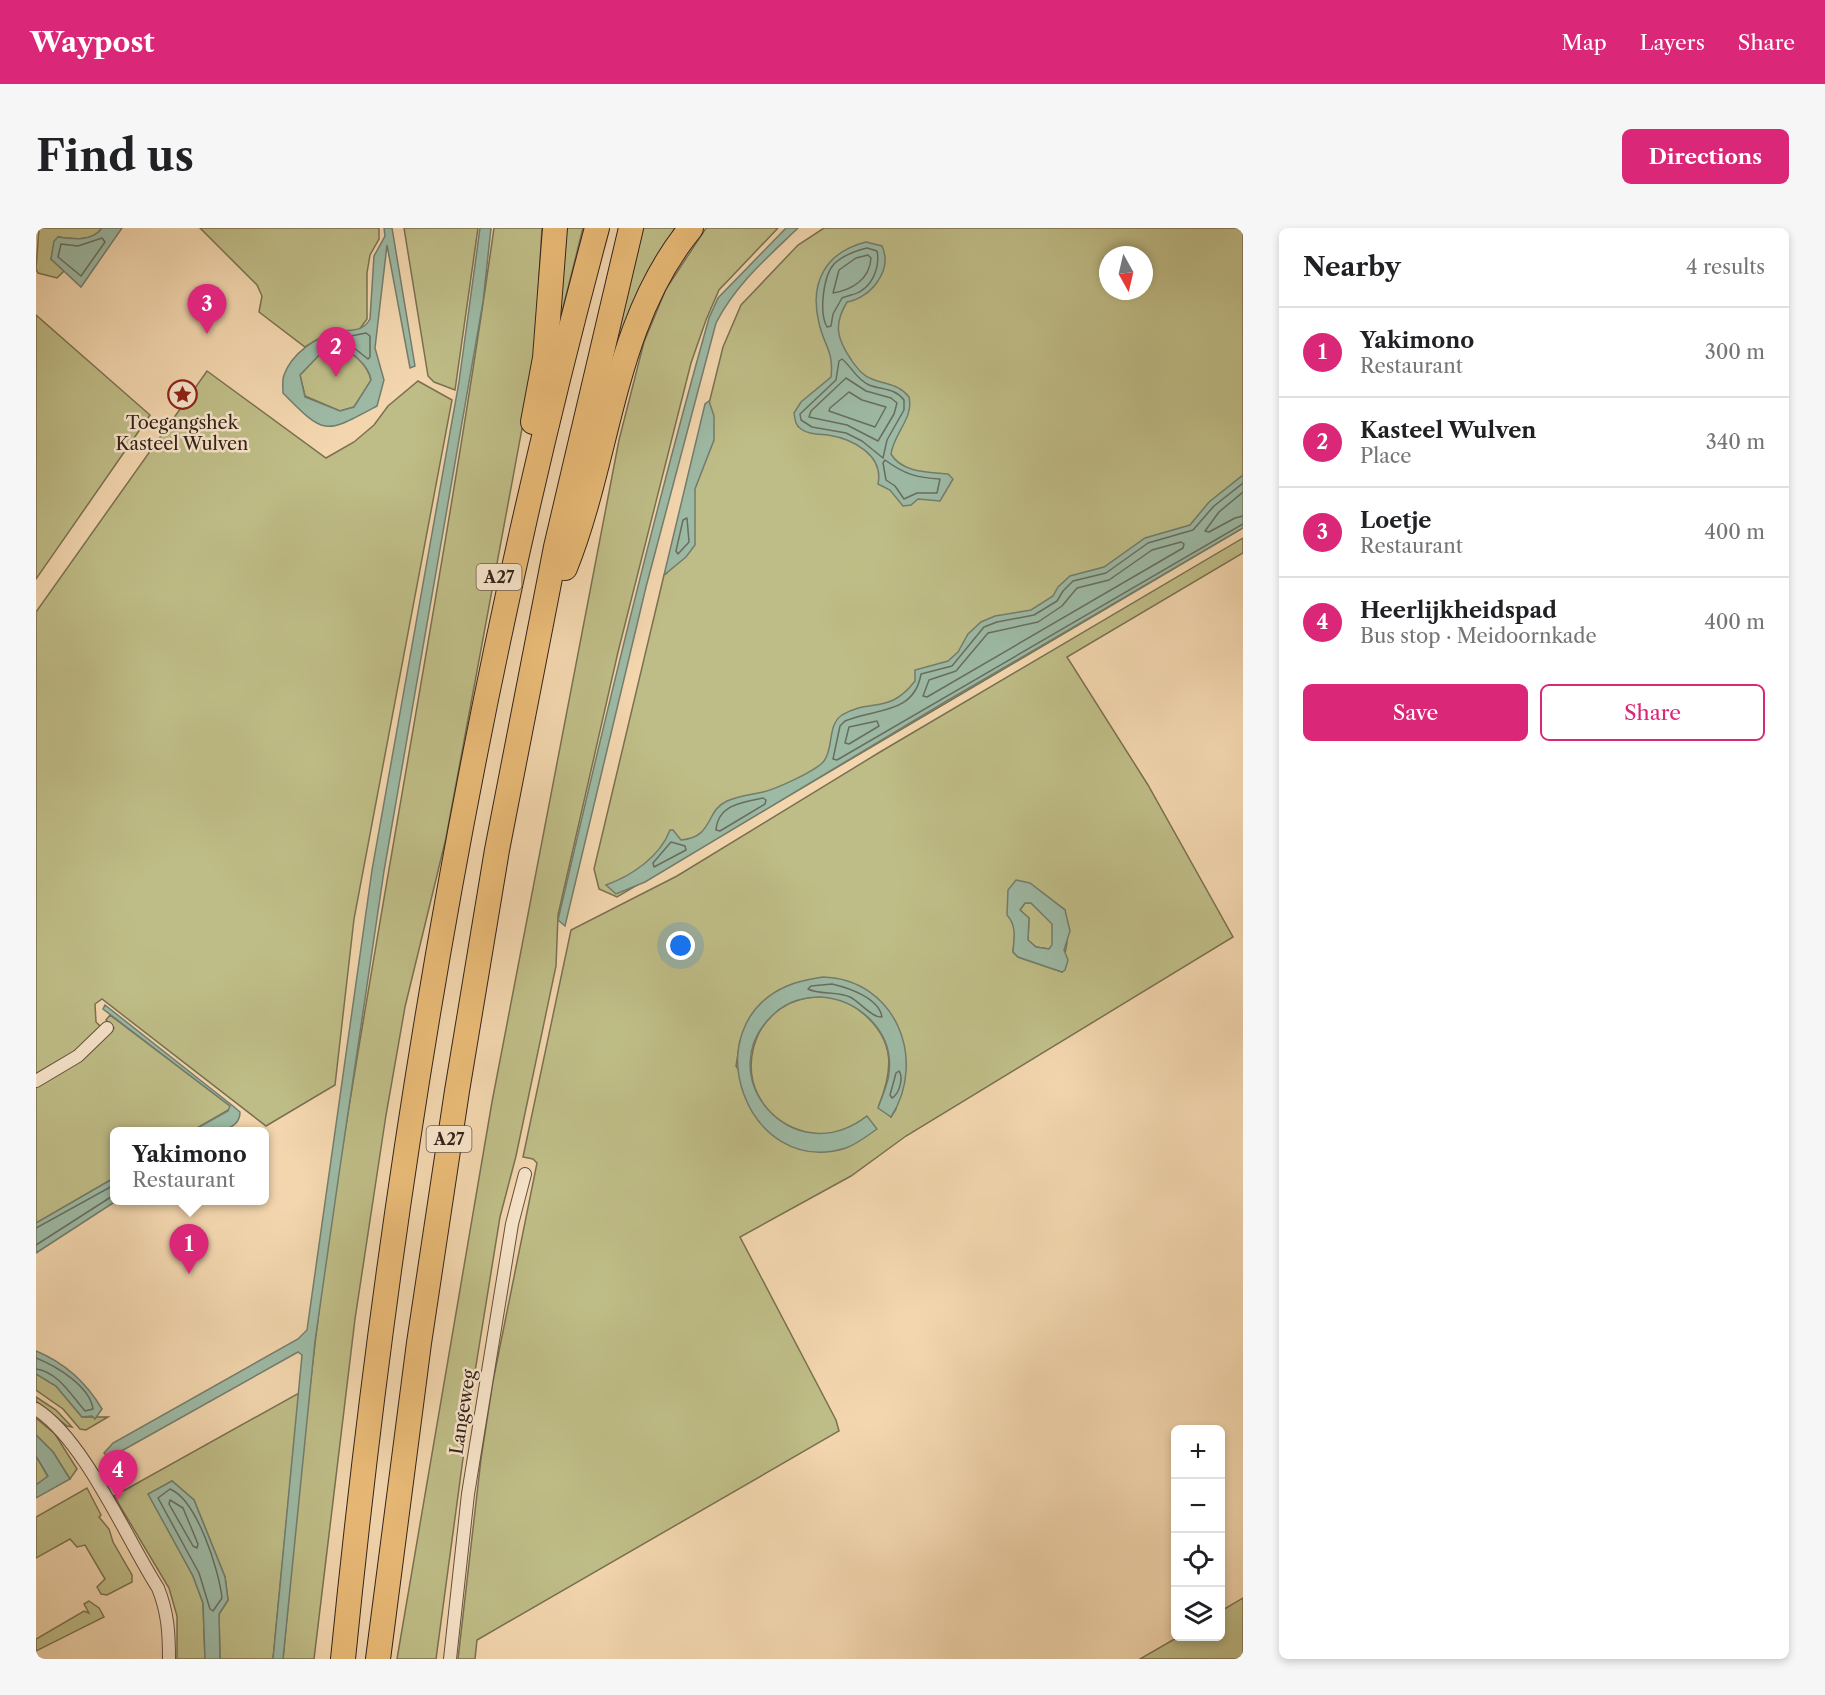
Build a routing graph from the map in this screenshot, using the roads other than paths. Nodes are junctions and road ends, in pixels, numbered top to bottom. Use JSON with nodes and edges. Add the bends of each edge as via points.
{"nodes":[{"id":1,"x":555,"y":228,"type":"edge"},
{"id":2,"x":597,"y":228,"type":"edge"},
{"id":3,"x":631,"y":228,"type":"edge"},
{"id":4,"x":691,"y":228,"type":"edge"},
{"id":5,"x":543,"y":623,"type":"junction"},
{"id":6,"x":467,"y":798,"type":"junction"},
{"id":7,"x":107,"y":1028,"type":"dead end"},
{"id":8,"x":36,"y":1081,"type":"edge"},
{"id":9,"x":525,"y":1174,"type":"dead end"},
{"id":10,"x":36,"y":1409,"type":"edge"},
{"id":11,"x":169,"y":1659,"type":"edge"},
{"id":12,"x":343,"y":1659,"type":"edge"},
{"id":13,"x":378,"y":1659,"type":"edge"},
{"id":14,"x":450,"y":1659,"type":"edge"}],
"edges":[{"from":1,"to":6,"type":"highway","number":"A27","via":[[545,358],[465,732]]},
{"from":2,"to":6,"type":"highway","number":"A27","via":[[527,507]]},
{"from":3,"to":5,"type":"highway","number":"A27","via":[[556,547]]},
{"from":4,"to":5,"type":"highway","number":"A27","via":[[656,281],[626,355],[571,553]]},
{"from":5,"to":13,"type":"highway","number":"A27","via":[[497,850],[456,1091]]},
{"from":6,"to":12,"type":"highway","number":"A27","via":[[415,1085]]},
{"from":7,"to":8,"type":"street","via":[[78,1056]]},
{"from":9,"to":14,"type":"street","name":"Langeweg","via":[[512,1224],[468,1494]]},
{"from":10,"to":11,"type":"street","via":[[73,1445],[158,1588],[170,1625]]}]}
